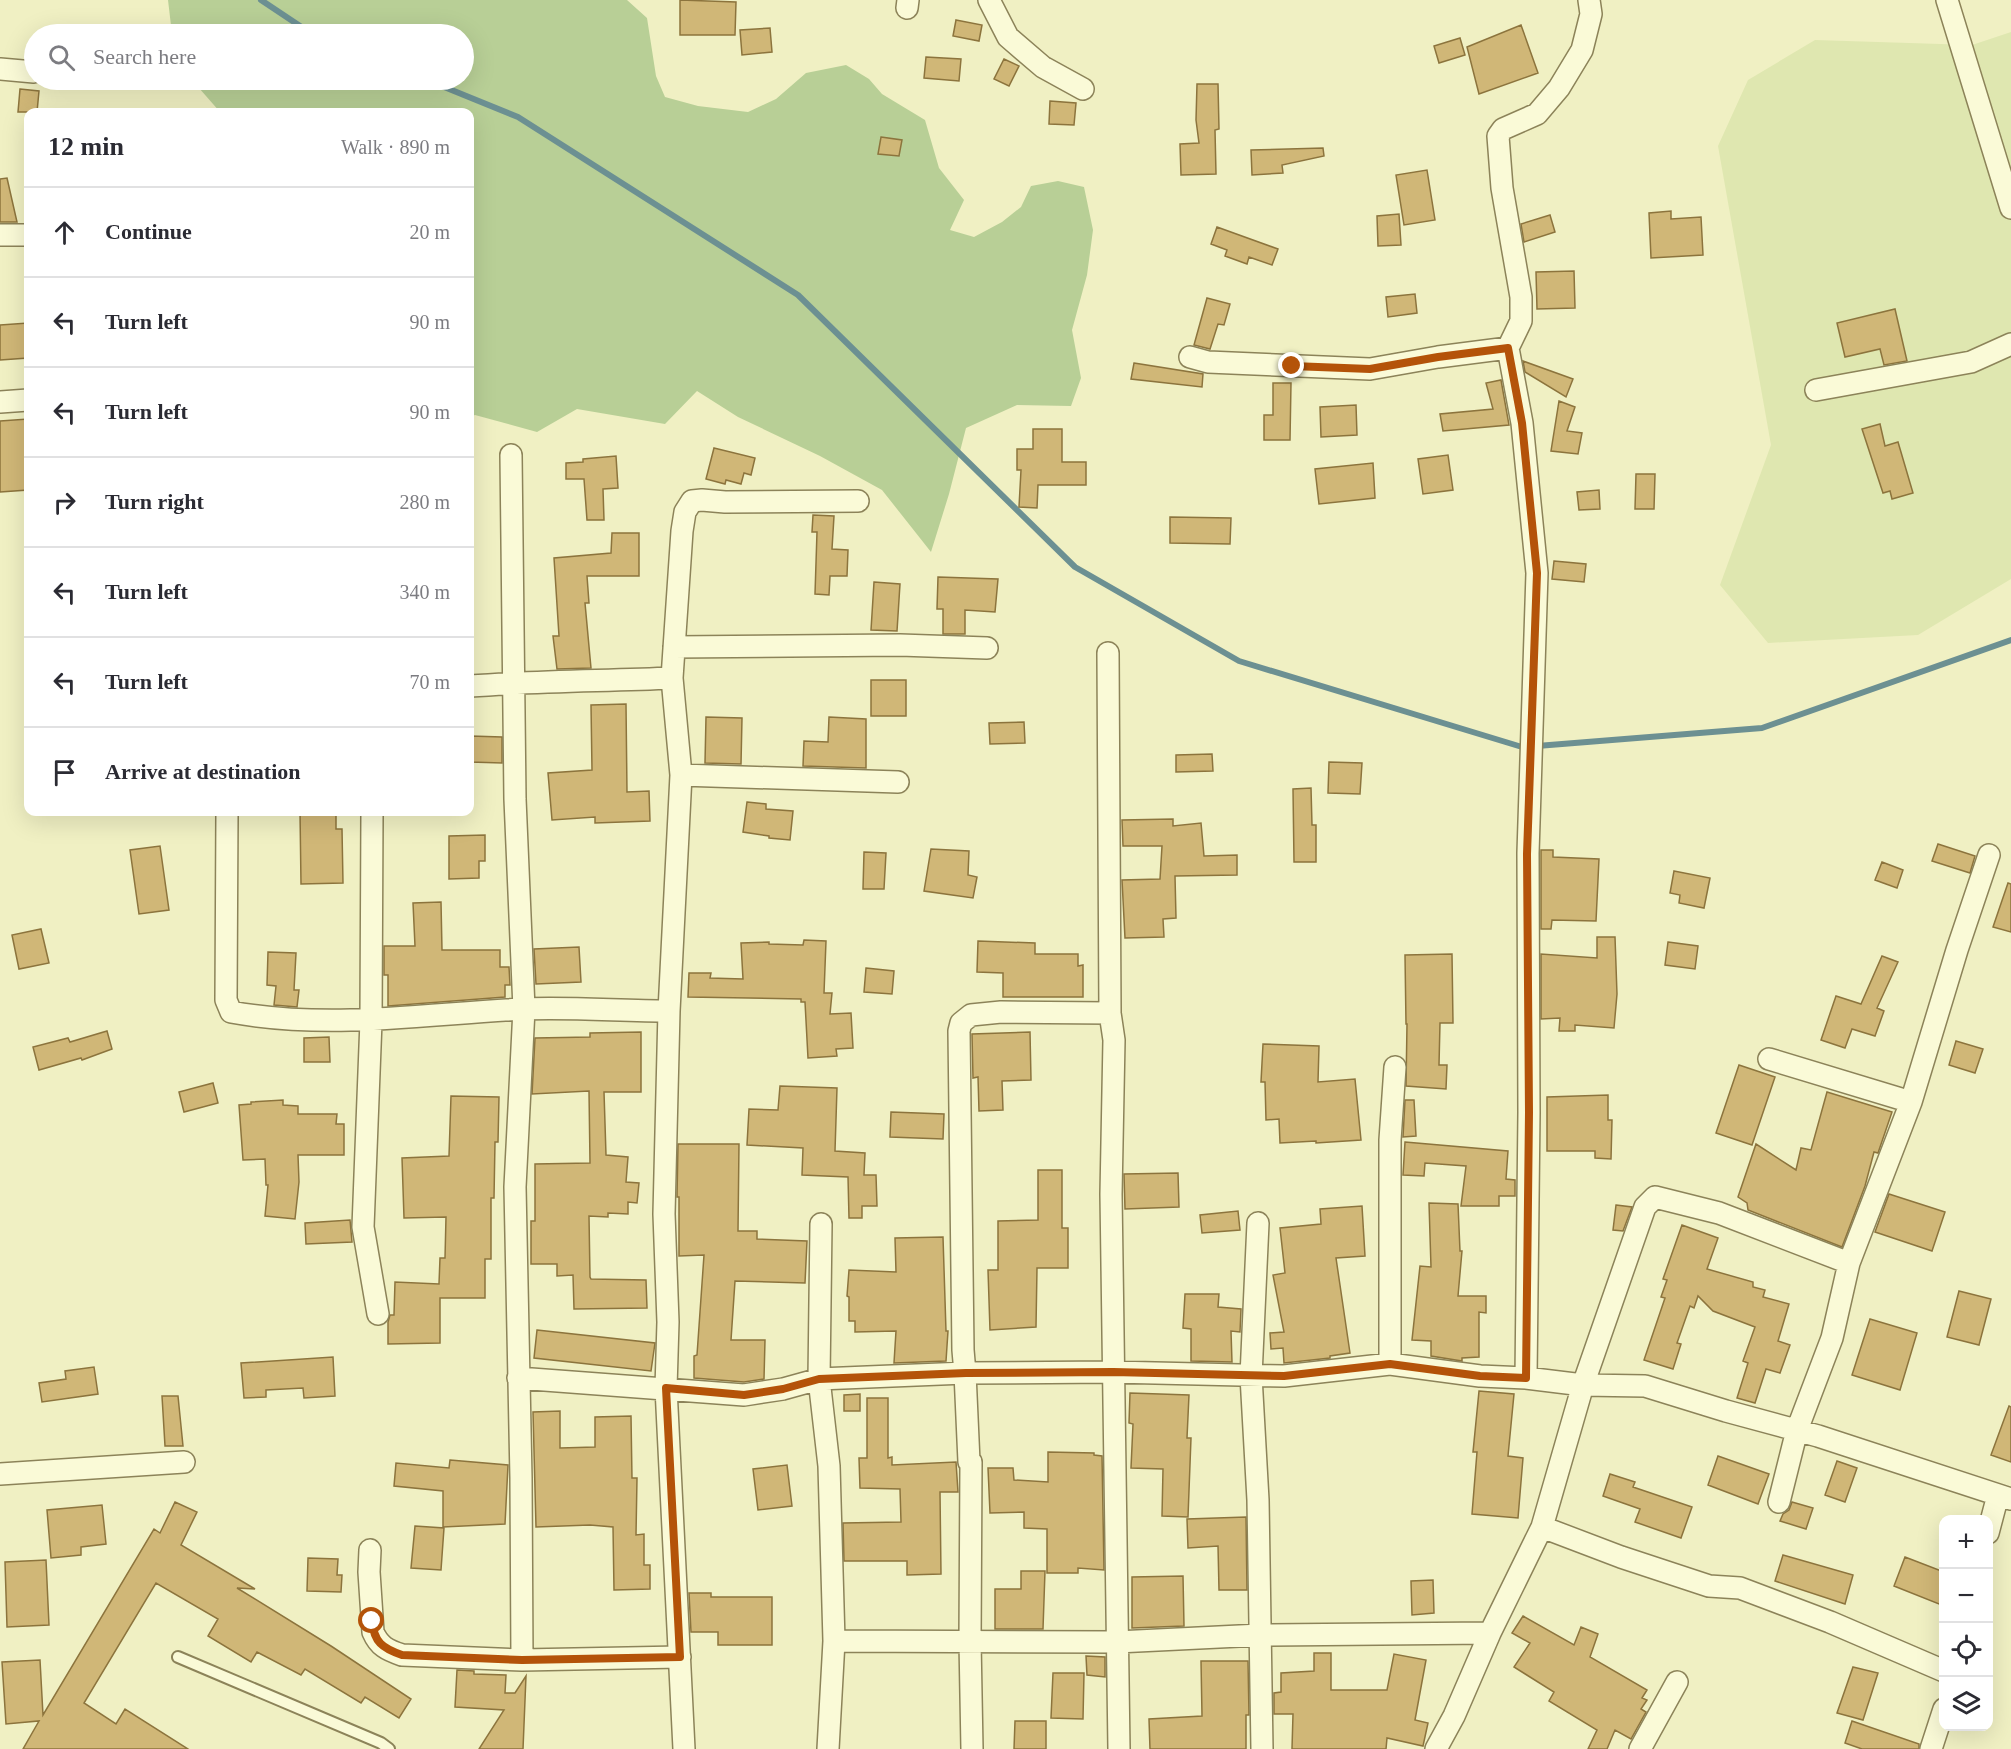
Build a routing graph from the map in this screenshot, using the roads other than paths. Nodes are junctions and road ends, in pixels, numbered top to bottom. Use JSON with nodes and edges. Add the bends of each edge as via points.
{"nodes":[{"id":1,"x":989,"y":0,"type":"edge"},
{"id":2,"x":1589,"y":0,"type":"edge"},
{"id":3,"x":1947,"y":0,"type":"edge"},
{"id":4,"x":0,"y":69,"type":"edge"},
{"id":5,"x":24,"y":71,"type":"edge"},
{"id":6,"x":1083,"y":89,"type":"dead end"},
{"id":7,"x":2011,"y":208,"type":"edge"},
{"id":8,"x":0,"y":235,"type":"edge"},
{"id":9,"x":24,"y":235,"type":"edge"},
{"id":10,"x":2011,"y":344,"type":"edge"},
{"id":11,"x":1508,"y":348,"type":"junction"},
{"id":12,"x":1190,"y":357,"type":"dead end"},
{"id":13,"x":1816,"y":390,"type":"dead end"},
{"id":14,"x":24,"y":400,"type":"edge"},
{"id":15,"x":0,"y":402,"type":"edge"},
{"id":16,"x":511,"y":455,"type":"dead end"},
{"id":17,"x":858,"y":501,"type":"dead end"},
{"id":18,"x":674,"y":647,"type":"junction"},
{"id":19,"x":987,"y":648,"type":"dead end"},
{"id":20,"x":1108,"y":653,"type":"dead end"},
{"id":21,"x":672,"y":678,"type":"junction"},
{"id":22,"x":515,"y":683,"type":"junction"},
{"id":23,"x":474,"y":686,"type":"edge"},
{"id":24,"x":681,"y":776,"type":"junction"},
{"id":25,"x":898,"y":782,"type":"dead end"},
{"id":26,"x":227,"y":816,"type":"edge"},
{"id":27,"x":372,"y":816,"type":"edge"},
{"id":28,"x":1989,"y":855,"type":"dead end"},
{"id":29,"x":524,"y":1009,"type":"junction"},
{"id":30,"x":669,"y":1011,"type":"junction"},
{"id":31,"x":1110,"y":1013,"type":"junction"},
{"id":32,"x":371,"y":1021,"type":"junction"},
{"id":33,"x":1769,"y":1059,"type":"dead end"},
{"id":34,"x":1395,"y":1067,"type":"dead end"},
{"id":35,"x":1911,"y":1102,"type":"junction"},
{"id":36,"x":1258,"y":1223,"type":"dead end"},
{"id":37,"x":821,"y":1224,"type":"dead end"},
{"id":38,"x":1849,"y":1263,"type":"junction"},
{"id":39,"x":378,"y":1314,"type":"dead end"},
{"id":40,"x":1390,"y":1364,"type":"junction"},
{"id":41,"x":1113,"y":1372,"type":"junction"},
{"id":42,"x":966,"y":1373,"type":"junction"},
{"id":43,"x":1251,"y":1376,"type":"junction"},
{"id":44,"x":518,"y":1378,"type":"junction"},
{"id":45,"x":1526,"y":1378,"type":"junction"},
{"id":46,"x":819,"y":1379,"type":"junction"},
{"id":47,"x":1583,"y":1385,"type":"junction"},
{"id":48,"x":666,"y":1388,"type":"junction"},
{"id":49,"x":1797,"y":1431,"type":"junction"},
{"id":50,"x":184,"y":1462,"type":"dead end"},
{"id":51,"x":0,"y":1474,"type":"edge"},
{"id":52,"x":2005,"y":1497,"type":"edge"},
{"id":53,"x":1779,"y":1502,"type":"dead end"},
{"id":54,"x":1993,"y":1524,"type":"edge"},
{"id":55,"x":1542,"y":1527,"type":"junction"},
{"id":56,"x":370,"y":1550,"type":"dead end"},
{"id":57,"x":1490,"y":1633,"type":"junction"},
{"id":58,"x":1260,"y":1635,"type":"junction"},
{"id":59,"x":834,"y":1641,"type":"junction"},
{"id":60,"x":970,"y":1641,"type":"junction"},
{"id":61,"x":1117,"y":1642,"type":"junction"},
{"id":62,"x":178,"y":1657,"type":"dead end"},
{"id":63,"x":680,"y":1657,"type":"junction"},
{"id":64,"x":522,"y":1660,"type":"junction"},
{"id":65,"x":1939,"y":1669,"type":"edge"},
{"id":66,"x":1677,"y":1682,"type":"dead end"},
{"id":67,"x":1939,"y":1724,"type":"edge"},
{"id":68,"x":389,"y":1749,"type":"edge"},
{"id":69,"x":684,"y":1749,"type":"edge"},
{"id":70,"x":828,"y":1749,"type":"edge"},
{"id":71,"x":972,"y":1749,"type":"edge"},
{"id":72,"x":1119,"y":1749,"type":"edge"},
{"id":73,"x":1262,"y":1749,"type":"edge"},
{"id":74,"x":1436,"y":1749,"type":"edge"},
{"id":75,"x":1640,"y":1749,"type":"edge"},
{"id":76,"x":1931,"y":1749,"type":"edge"}],
"edges":[{"from":1,"to":6,"type":"street","via":[[1008,37],[1043,67]]},
{"from":2,"to":11,"type":"street","via":[[1591,14],[1582,50],[1559,88],[1537,114],[1503,129],[1498,136],[1502,188],[1521,297],[1521,321]]},
{"from":3,"to":7,"type":"street"},
{"from":4,"to":5,"type":"street"},
{"from":8,"to":9,"type":"street"},
{"from":10,"to":13,"type":"street","via":[[1971,362]]},
{"from":11,"to":12,"type":"street","via":[[1370,369],[1208,362]]},
{"from":11,"to":45,"type":"street","via":[[1522,423],[1537,573],[1527,854]]},
{"from":14,"to":15,"type":"street"},
{"from":16,"to":22,"type":"street"},
{"from":17,"to":18,"type":"street","via":[[692,501],[685,512],[682,531]]},
{"from":18,"to":19,"type":"street"},
{"from":18,"to":21,"type":"street"},
{"from":20,"to":31,"type":"street"},
{"from":21,"to":22,"type":"street"},
{"from":21,"to":24,"type":"street"},
{"from":22,"to":23,"type":"street"},
{"from":22,"to":29,"type":"street","via":[[515,799]]},
{"from":24,"to":25,"type":"street"},
{"from":24,"to":30,"type":"street"},
{"from":26,"to":32,"type":"street","via":[[226,1000],[231,1012],[261,1017]]},
{"from":27,"to":32,"type":"street"},
{"from":28,"to":35,"type":"street"},
{"from":29,"to":30,"type":"street"},
{"from":29,"to":32,"type":"street"},
{"from":29,"to":44,"type":"street","via":[[514,1187]]},
{"from":30,"to":48,"type":"street","via":[[664,1214]]},
{"from":31,"to":41,"type":"street","via":[[1114,1040]]},
{"from":31,"to":42,"type":"street","via":[[1001,1012],[971,1015],[961,1023],[959,1111]]},
{"from":32,"to":39,"type":"street","via":[[363,1227]]},
{"from":33,"to":35,"type":"street"},
{"from":34,"to":40,"type":"street","via":[[1390,1140]]},
{"from":35,"to":38,"type":"street"},
{"from":36,"to":43,"type":"street"},
{"from":37,"to":46,"type":"street"},
{"from":38,"to":47,"type":"street","via":[[1719,1213],[1654,1197],[1642,1214]]},
{"from":38,"to":49,"type":"street","via":[[1832,1338]]},
{"from":40,"to":43,"type":"street"},
{"from":40,"to":45,"type":"street"},
{"from":41,"to":42,"type":"street"},
{"from":41,"to":43,"type":"street"},
{"from":41,"to":61,"type":"street"},
{"from":42,"to":46,"type":"street"},
{"from":42,"to":60,"type":"street"},
{"from":43,"to":58,"type":"street"},
{"from":44,"to":48,"type":"street"},
{"from":44,"to":64,"type":"street"},
{"from":45,"to":47,"type":"street"},
{"from":46,"to":48,"type":"street","via":[[744,1395]]},
{"from":46,"to":59,"type":"street","via":[[829,1466]]},
{"from":47,"to":49,"type":"street","via":[[1645,1386]]},
{"from":47,"to":55,"type":"street"},
{"from":48,"to":63,"type":"street"},
{"from":49,"to":52,"type":"street"},
{"from":49,"to":53,"type":"street"},
{"from":50,"to":51,"type":"street"},
{"from":52,"to":54,"type":"street"},
{"from":55,"to":57,"type":"street"},
{"from":55,"to":65,"type":"street","via":[[1709,1586],[1740,1588]]},
{"from":56,"to":64,"type":"street","via":[[373,1632],[385,1649],[402,1655]]},
{"from":57,"to":58,"type":"street"},
{"from":57,"to":74,"type":"street","via":[[1455,1716]]},
{"from":58,"to":61,"type":"street"},
{"from":58,"to":73,"type":"street"},
{"from":59,"to":60,"type":"street"},
{"from":59,"to":70,"type":"street"},
{"from":60,"to":61,"type":"street"},
{"from":60,"to":71,"type":"street"},
{"from":61,"to":72,"type":"street"},
{"from":62,"to":68,"type":"lane"},
{"from":63,"to":64,"type":"street"},
{"from":63,"to":69,"type":"street"},
{"from":66,"to":75,"type":"street"},
{"from":67,"to":76,"type":"street"}]}
